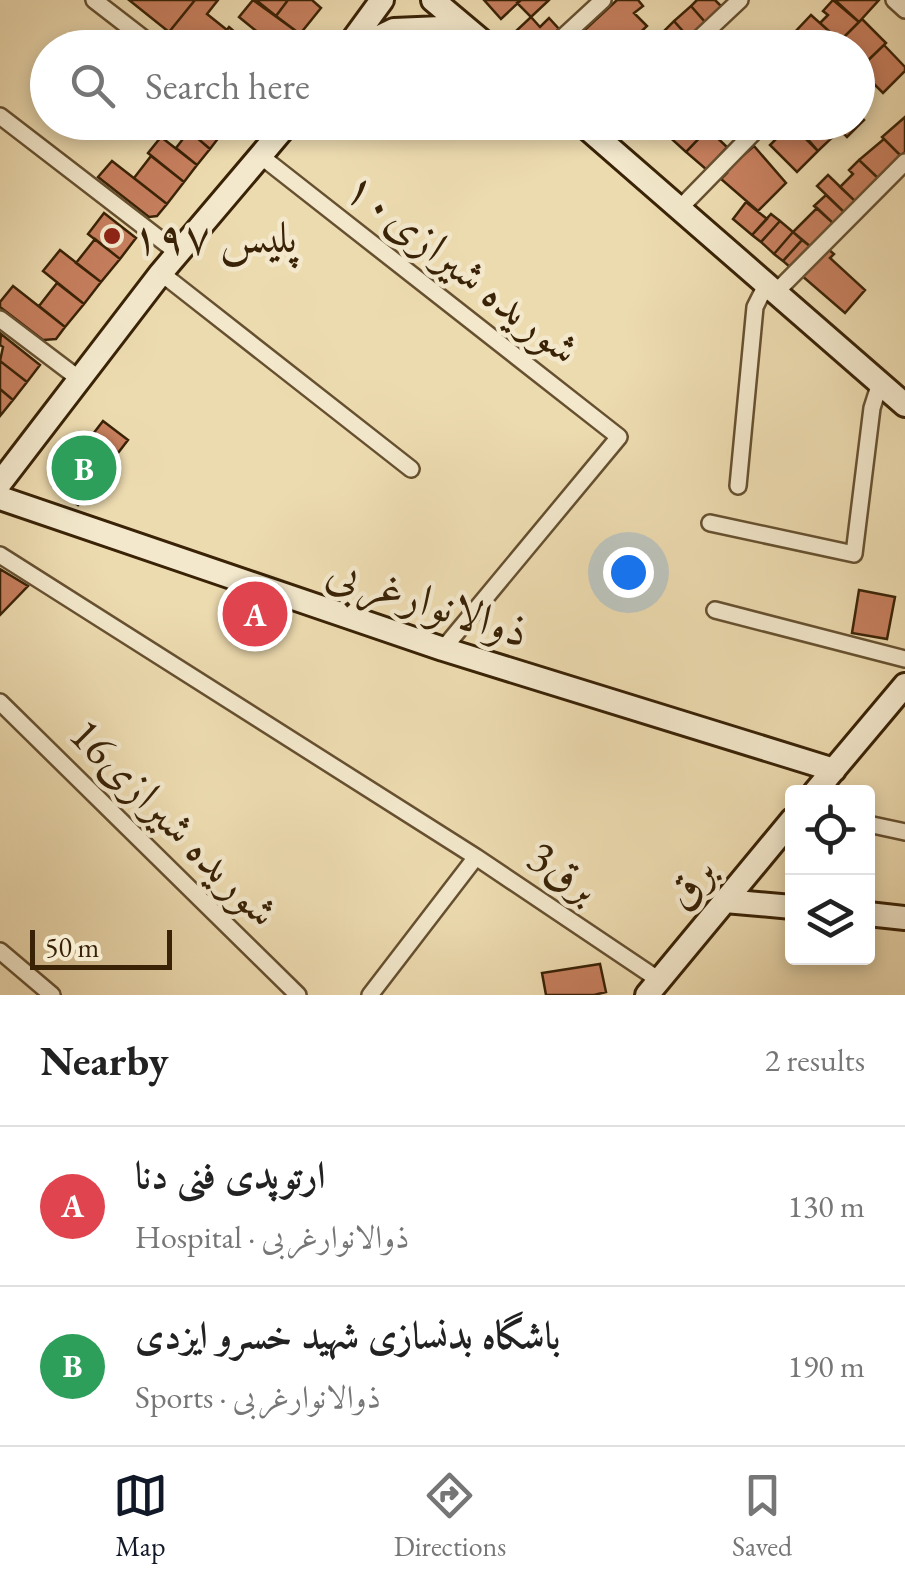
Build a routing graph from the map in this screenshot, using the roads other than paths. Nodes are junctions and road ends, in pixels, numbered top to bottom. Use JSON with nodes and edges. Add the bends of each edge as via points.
{"nodes":[{"id":1,"x":94,"y":0,"type":"edge"},
{"id":2,"x":382,"y":0,"type":"edge"},
{"id":3,"x":433,"y":0,"type":"edge"},
{"id":4,"x":603,"y":0,"type":"edge"},
{"id":5,"x":740,"y":0,"type":"edge"},
{"id":6,"x":894,"y":0,"type":"edge"},
{"id":7,"x":905,"y":10,"type":"edge"},
{"id":8,"x":465,"y":27,"type":"junction"},
{"id":9,"x":133,"y":30,"type":"edge"},
{"id":10,"x":360,"y":30,"type":"edge"},
{"id":11,"x":394,"y":30,"type":"edge"},
{"id":12,"x":469,"y":30,"type":"edge"},
{"id":13,"x":570,"y":30,"type":"edge"},
{"id":14,"x":708,"y":30,"type":"edge"},
{"id":15,"x":0,"y":116,"type":"edge"},
{"id":16,"x":30,"y":139,"type":"edge"},
{"id":17,"x":31,"y":140,"type":"edge"},
{"id":18,"x":275,"y":140,"type":"edge"},
{"id":19,"x":608,"y":140,"type":"edge"},
{"id":20,"x":746,"y":140,"type":"edge"},
{"id":21,"x":905,"y":162,"type":"edge"},
{"id":22,"x":680,"y":208,"type":"junction"},
{"id":23,"x":178,"y":252,"type":"junction"},
{"id":24,"x":161,"y":273,"type":"junction"},
{"id":25,"x":770,"y":289,"type":"junction"},
{"id":26,"x":0,"y":319,"type":"edge"},
{"id":27,"x":78,"y":378,"type":"junction"},
{"id":28,"x":880,"y":383,"type":"junction"},
{"id":29,"x":905,"y":405,"type":"edge"},
{"id":30,"x":411,"y":469,"type":"dead end"},
{"id":31,"x":0,"y":482,"type":"edge"},
{"id":32,"x":738,"y":486,"type":"dead end"},
{"id":33,"x":0,"y":498,"type":"edge"},
{"id":34,"x":710,"y":523,"type":"dead end"},
{"id":35,"x":0,"y":555,"type":"edge"},
{"id":36,"x":716,"y":610,"type":"dead end"},
{"id":37,"x":444,"y":649,"type":"junction"},
{"id":38,"x":905,"y":659,"type":"edge"},
{"id":39,"x":905,"y":685,"type":"edge"},
{"id":40,"x":0,"y":702,"type":"edge"},
{"id":41,"x":834,"y":770,"type":"junction"},
{"id":42,"x":821,"y":785,"type":"edge"},
{"id":43,"x":875,"y":826,"type":"edge"},
{"id":44,"x":785,"y":828,"type":"edge"},
{"id":45,"x":905,"y":832,"type":"edge"},
{"id":46,"x":476,"y":857,"type":"junction"},
{"id":47,"x":725,"y":900,"type":"junction"},
{"id":48,"x":785,"y":906,"type":"edge"},
{"id":49,"x":0,"y":952,"type":"edge"},
{"id":50,"x":653,"y":988,"type":"edge"},
{"id":51,"x":52,"y":995,"type":"edge"},
{"id":52,"x":298,"y":995,"type":"edge"},
{"id":53,"x":370,"y":995,"type":"edge"}],
"edges":[{"from":1,"to":9,"type":"street"},
{"from":2,"to":10,"type":"street"},
{"from":3,"to":8,"type":"street"},
{"from":4,"to":13,"type":"street"},
{"from":5,"to":14,"type":"street"},
{"from":6,"to":7,"type":"street"},
{"from":8,"to":11,"type":"street"},
{"from":8,"to":12,"type":"street"},
{"from":15,"to":16,"type":"street"},
{"from":17,"to":23,"type":"street"},
{"from":18,"to":23,"type":"street"},
{"from":18,"to":37,"type":"street","name":"۱۰شوریده شیرازی","via":[[619,437]]},
{"from":19,"to":22,"type":"street"},
{"from":20,"to":22,"type":"street"},
{"from":21,"to":25,"type":"street"},
{"from":22,"to":25,"type":"street"},
{"from":23,"to":24,"type":"street"},
{"from":24,"to":27,"type":"street"},
{"from":24,"to":30,"type":"street"},
{"from":25,"to":28,"type":"street"},
{"from":25,"to":32,"type":"street","via":[[755,307]]},
{"from":26,"to":27,"type":"street"},
{"from":27,"to":31,"type":"street"},
{"from":28,"to":29,"type":"street"},
{"from":28,"to":34,"type":"street","via":[[854,554]]},
{"from":33,"to":37,"type":"street","name":"ذوالانوارغربی"},
{"from":35,"to":46,"type":"street","name":"3برق"},
{"from":36,"to":38,"type":"street"},
{"from":37,"to":41,"type":"street","name":"ذوالانوارغربی"},
{"from":39,"to":41,"type":"street"},
{"from":40,"to":52,"type":"street","name":"شوریده شیرازی16"},
{"from":41,"to":42,"type":"street"},
{"from":43,"to":45,"type":"street"},
{"from":44,"to":47,"type":"street","name":"برق"},
{"from":46,"to":50,"type":"street","name":"3برق"},
{"from":46,"to":53,"type":"street"},
{"from":47,"to":48,"type":"street"},
{"from":47,"to":50,"type":"street","name":"برق"},
{"from":49,"to":51,"type":"street"}]}
